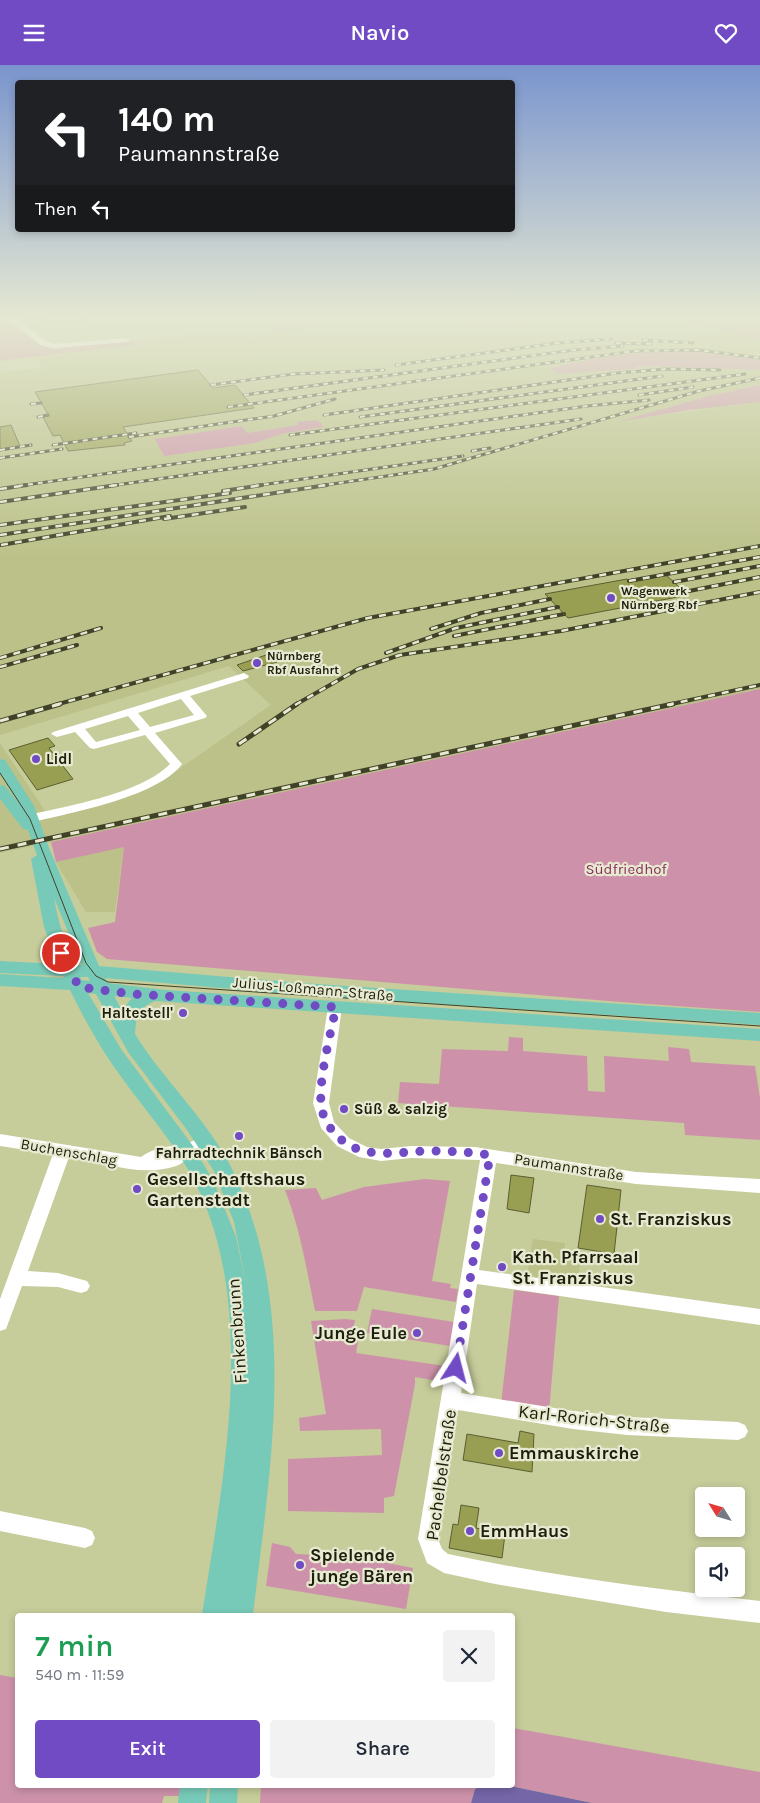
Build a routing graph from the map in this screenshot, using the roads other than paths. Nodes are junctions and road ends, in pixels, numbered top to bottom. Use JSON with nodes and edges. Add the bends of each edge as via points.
{"nodes":[{"id":1,"x":244,"y":676,"type":"dead end"},
{"id":2,"x":183,"y":695,"type":"junction"},
{"id":3,"x":130,"y":711,"type":"junction"},
{"id":4,"x":78,"y":728,"type":"junction"},
{"id":5,"x":148,"y":731,"type":"junction"},
{"id":6,"x":57,"y":734,"type":"dead end"},
{"id":7,"x":0,"y":763,"type":"edge"},
{"id":8,"x":0,"y":789,"type":"edge"},
{"id":9,"x":28,"y":819,"type":"junction"},
{"id":10,"x":58,"y":945,"type":"junction"},
{"id":11,"x":0,"y":967,"type":"edge"},
{"id":12,"x":25,"y":968,"type":"junction"},
{"id":13,"x":70,"y":970,"type":"junction"},
{"id":14,"x":94,"y":971,"type":"junction"},
{"id":15,"x":0,"y":980,"type":"edge"},
{"id":16,"x":79,"y":987,"type":"junction"},
{"id":17,"x":103,"y":991,"type":"junction"},
{"id":18,"x":152,"y":995,"type":"junction"},
{"id":19,"x":336,"y":1007,"type":"junction"},
{"id":20,"x":760,"y":1019,"type":"edge"},
{"id":21,"x":126,"y":1034,"type":"junction"},
{"id":22,"x":760,"y":1035,"type":"edge"},
{"id":23,"x":0,"y":1140,"type":"edge"},
{"id":24,"x":197,"y":1146,"type":"junction"},
{"id":25,"x":63,"y":1150,"type":"junction"},
{"id":26,"x":490,"y":1155,"type":"junction"},
{"id":27,"x":760,"y":1186,"type":"edge"},
{"id":28,"x":470,"y":1276,"type":"junction"},
{"id":29,"x":16,"y":1278,"type":"junction"},
{"id":30,"x":82,"y":1286,"type":"dead end"},
{"id":31,"x":760,"y":1317,"type":"edge"},
{"id":32,"x":0,"y":1323,"type":"edge"},
{"id":33,"x":451,"y":1400,"type":"junction"},
{"id":34,"x":738,"y":1431,"type":"dead end"},
{"id":35,"x":0,"y":1521,"type":"edge"},
{"id":36,"x":85,"y":1539,"type":"dead end"},
{"id":37,"x":760,"y":1612,"type":"edge"},
{"id":38,"x":215,"y":1613,"type":"edge"},
{"id":39,"x":240,"y":1613,"type":"edge"},
{"id":40,"x":194,"y":1788,"type":"edge"},
{"id":41,"x":224,"y":1788,"type":"edge"},
{"id":42,"x":192,"y":1803,"type":"edge"},
{"id":43,"x":223,"y":1803,"type":"edge"}],
"edges":[{"from":1,"to":2,"type":"street"},
{"from":2,"to":3,"type":"street"},
{"from":2,"to":5,"type":"street","via":[[202,716]]},
{"from":3,"to":4,"type":"street"},
{"from":3,"to":5,"type":"street"},
{"from":4,"to":5,"type":"street","via":[[94,746]]},
{"from":4,"to":6,"type":"street"},
{"from":5,"to":9,"type":"street","via":[[176,764],[173,771],[146,785]]},
{"from":7,"to":9,"type":"main road","via":[[22,797]]},
{"from":8,"to":9,"type":"main road"},
{"from":9,"to":10,"type":"main road"},
{"from":9,"to":14,"type":"main road"},
{"from":10,"to":12,"type":"main road","via":[[43,960]]},
{"from":10,"to":13,"type":"main road"},
{"from":11,"to":12,"type":"main road","name":"Julius-Loßmann-Straße"},
{"from":12,"to":13,"type":"main road","name":"Julius-Loßmann-Straße"},
{"from":13,"to":14,"type":"main road","name":"Julius-Loßmann-Straße"},
{"from":13,"to":16,"type":"main road","name":"Finkenbrunn"},
{"from":14,"to":17,"type":"main road","name":"Finkenbrunn"},
{"from":14,"to":20,"type":"main road","name":"Julius-Loßmann-Straße","via":[[301,989]]},
{"from":15,"to":16,"type":"main road","name":"Julius-Loßmann-Straße"},
{"from":16,"to":17,"type":"main road","name":"Julius-Loßmann-Straße"},
{"from":16,"to":24,"type":"main road","name":"Finkenbrunn","via":[[115,1054]]},
{"from":17,"to":18,"type":"main road","name":"Julius-Loßmann-Straße"},
{"from":17,"to":21,"type":"main road","name":"Finkenbrunn"},
{"from":18,"to":19,"type":"main road","name":"Julius-Loßmann-Straße"},
{"from":18,"to":21,"type":"main road","via":[[136,1003],[128,1012]]},
{"from":19,"to":22,"type":"main road","name":"Julius-Loßmann-Straße"},
{"from":19,"to":26,"type":"street","name":"Paumannstraße","via":[[321,1103],[328,1124],[343,1142],[365,1153],[381,1155],[451,1151]]},
{"from":21,"to":24,"type":"main road","name":"Finkenbrunn"},
{"from":23,"to":25,"type":"street","name":"Buchenschlag"},
{"from":24,"to":25,"type":"street","name":"Buchenschlag","via":[[173,1161],[138,1163]]},
{"from":24,"to":38,"type":"main road","name":"Finkenbrunn","via":[[225,1236],[235,1281],[241,1337],[238,1431]]},
{"from":24,"to":39,"type":"main road","name":"Finkenbrunn","via":[[227,1179],[244,1227],[255,1277],[262,1335],[261,1424]]},
{"from":25,"to":29,"type":"street"},
{"from":26,"to":27,"type":"street","name":"Paumannstraße","via":[[636,1178]]},
{"from":26,"to":28,"type":"street","name":"Pachelbelstraße"},
{"from":28,"to":31,"type":"street"},
{"from":28,"to":33,"type":"street","name":"Pachelbelstraße"},
{"from":29,"to":30,"type":"street","via":[[58,1280]]},
{"from":29,"to":32,"type":"street"},
{"from":33,"to":34,"type":"street","name":"Karl-Rorich-Straße","via":[[582,1421]]},
{"from":33,"to":37,"type":"street","name":"Pachelbelstraße","via":[[428,1539],[434,1556],[444,1563],[666,1601]]},
{"from":35,"to":36,"type":"street"},
{"from":40,"to":42,"type":"main road"},
{"from":41,"to":43,"type":"main road"}]}
